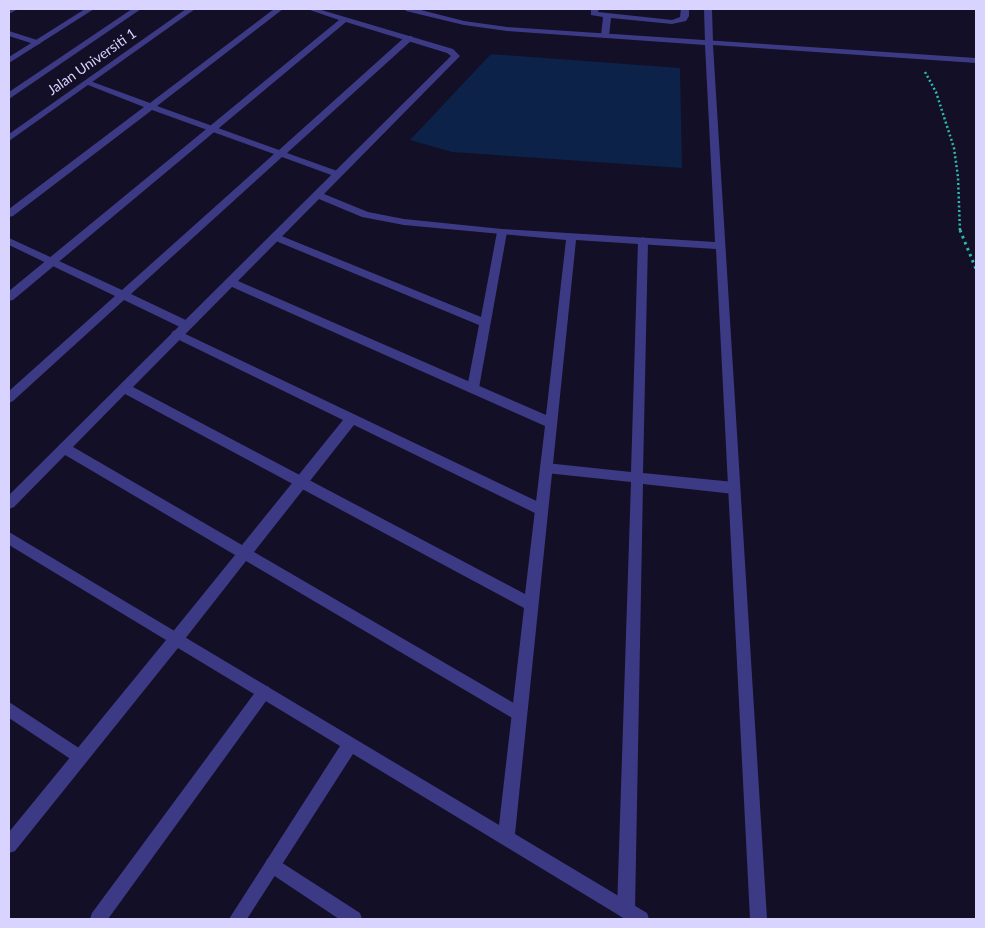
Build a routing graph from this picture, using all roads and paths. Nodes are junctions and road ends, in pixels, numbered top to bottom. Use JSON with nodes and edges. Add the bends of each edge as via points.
{"nodes":[{"id":1,"x":14,"y":9,"type":"edge"},
{"id":2,"x":90,"y":9,"type":"edge"},
{"id":3,"x":137,"y":9,"type":"edge"},
{"id":4,"x":192,"y":9,"type":"edge"},
{"id":5,"x":279,"y":9,"type":"edge"},
{"id":6,"x":311,"y":9,"type":"edge"},
{"id":7,"x":409,"y":9,"type":"edge"},
{"id":8,"x":595,"y":9,"type":"edge"},
{"id":9,"x":685,"y":9,"type":"edge"},
{"id":10,"x":708,"y":9,"type":"edge"},
{"id":11,"x":9,"y":12,"type":"edge"},
{"id":12,"x":607,"y":15,"type":"junction"},
{"id":13,"x":344,"y":19,"type":"junction"},
{"id":14,"x":9,"y":33,"type":"edge"},
{"id":15,"x":606,"y":36,"type":"junction"},
{"id":16,"x":409,"y":38,"type":"junction"},
{"id":17,"x":709,"y":42,"type":"junction"},
{"id":18,"x":37,"y":43,"type":"junction"},
{"id":19,"x":918,"y":56,"type":"junction"},
{"id":20,"x":976,"y":60,"type":"edge"},
{"id":21,"x":9,"y":61,"type":"edge"},
{"id":22,"x":87,"y":82,"type":"junction"},
{"id":23,"x":9,"y":96,"type":"edge"},
{"id":24,"x":151,"y":106,"type":"junction"},
{"id":25,"x":212,"y":128,"type":"junction"},
{"id":26,"x":9,"y":138,"type":"edge"},
{"id":27,"x":281,"y":154,"type":"junction"},
{"id":28,"x":337,"y":174,"type":"junction"},
{"id":29,"x":317,"y":195,"type":"junction"},
{"id":30,"x":9,"y":214,"type":"edge"},
{"id":31,"x":502,"y":232,"type":"junction"},
{"id":32,"x":275,"y":237,"type":"junction"},
{"id":33,"x":571,"y":237,"type":"junction"},
{"id":34,"x":9,"y":241,"type":"edge"},
{"id":35,"x":643,"y":241,"type":"junction"},
{"id":36,"x":720,"y":246,"type":"junction"},
{"id":37,"x":52,"y":262,"type":"junction"},
{"id":38,"x":976,"y":269,"type":"edge"},
{"id":39,"x":230,"y":282,"type":"junction"},
{"id":40,"x":123,"y":295,"type":"junction"},
{"id":41,"x":9,"y":297,"type":"edge"},
{"id":42,"x":485,"y":323,"type":"junction"},
{"id":43,"x":182,"y":330,"type":"junction"},
{"id":44,"x":124,"y":388,"type":"junction"},
{"id":45,"x":473,"y":388,"type":"junction"},
{"id":46,"x":9,"y":398,"type":"edge"},
{"id":47,"x":352,"y":418,"type":"junction"},
{"id":48,"x":551,"y":423,"type":"junction"},
{"id":49,"x":64,"y":448,"type":"junction"},
{"id":50,"x":546,"y":468,"type":"junction"},
{"id":51,"x":637,"y":478,"type":"junction"},
{"id":52,"x":300,"y":482,"type":"junction"},
{"id":53,"x":734,"y":488,"type":"junction"},
{"id":54,"x":9,"y":503,"type":"edge"},
{"id":55,"x":542,"y":510,"type":"junction"},
{"id":56,"x":9,"y":538,"type":"edge"},
{"id":57,"x":244,"y":553,"type":"junction"},
{"id":58,"x":531,"y":604,"type":"junction"},
{"id":59,"x":176,"y":639,"type":"junction"},
{"id":60,"x":264,"y":692,"type":"junction"},
{"id":61,"x":9,"y":709,"type":"edge"},
{"id":62,"x":519,"y":714,"type":"junction"},
{"id":63,"x":351,"y":744,"type":"junction"},
{"id":64,"x":80,"y":757,"type":"junction"},
{"id":65,"x":506,"y":838,"type":"junction"},
{"id":66,"x":9,"y":845,"type":"edge"},
{"id":67,"x":273,"y":865,"type":"junction"},
{"id":68,"x":626,"y":910,"type":"junction"},
{"id":69,"x":98,"y":919,"type":"edge"},
{"id":70,"x":237,"y":919,"type":"edge"},
{"id":71,"x":354,"y":919,"type":"edge"},
{"id":72,"x":641,"y":919,"type":"edge"},
{"id":73,"x":759,"y":919,"type":"edge"}],
"edges":[{"from":1,"to":11,"type":"street"},
{"from":2,"to":18,"type":"street"},
{"from":3,"to":23,"type":"street"},
{"from":4,"to":22,"type":"street","name":"Jalan Universiti 1"},
{"from":5,"to":24,"type":"street"},
{"from":6,"to":13,"type":"street"},
{"from":7,"to":15,"type":"street","via":[[464,23],[507,29]]},
{"from":8,"to":12,"type":"street","via":[[596,14]]},
{"from":9,"to":12,"type":"street","via":[[683,19],[672,22]]},
{"from":10,"to":17,"type":"street"},
{"from":12,"to":15,"type":"street"},
{"from":13,"to":16,"type":"street"},
{"from":13,"to":25,"type":"street"},
{"from":14,"to":18,"type":"street"},
{"from":15,"to":17,"type":"street"},
{"from":16,"to":27,"type":"street"},
{"from":16,"to":28,"type":"street","via":[[450,51],[456,56]]},
{"from":17,"to":19,"type":"street"},
{"from":17,"to":36,"type":"street"},
{"from":18,"to":21,"type":"street"},
{"from":19,"to":20,"type":"street"},
{"from":19,"to":38,"type":"path","via":[[948,126],[958,177],[959,228]]},
{"from":22,"to":24,"type":"street"},
{"from":22,"to":26,"type":"street","name":"Jalan Universiti 1"},
{"from":24,"to":25,"type":"street"},
{"from":24,"to":30,"type":"street"},
{"from":25,"to":27,"type":"street"},
{"from":25,"to":37,"type":"street"},
{"from":27,"to":28,"type":"street"},
{"from":27,"to":40,"type":"street"},
{"from":28,"to":29,"type":"street"},
{"from":29,"to":31,"type":"street","via":[[366,215]]},
{"from":29,"to":32,"type":"street"},
{"from":31,"to":33,"type":"street"},
{"from":31,"to":42,"type":"street"},
{"from":32,"to":39,"type":"street"},
{"from":32,"to":42,"type":"street"},
{"from":33,"to":35,"type":"street"},
{"from":33,"to":48,"type":"street"},
{"from":34,"to":37,"type":"street"},
{"from":35,"to":36,"type":"street"},
{"from":35,"to":51,"type":"street"},
{"from":36,"to":53,"type":"street"},
{"from":37,"to":40,"type":"street"},
{"from":37,"to":41,"type":"street"},
{"from":39,"to":43,"type":"street"},
{"from":39,"to":45,"type":"street"},
{"from":40,"to":43,"type":"street"},
{"from":40,"to":46,"type":"street"},
{"from":42,"to":45,"type":"street"},
{"from":43,"to":44,"type":"street"},
{"from":43,"to":47,"type":"street"},
{"from":44,"to":49,"type":"street"},
{"from":44,"to":52,"type":"street"},
{"from":45,"to":48,"type":"street"},
{"from":47,"to":52,"type":"street"},
{"from":47,"to":55,"type":"street"},
{"from":48,"to":50,"type":"street"},
{"from":49,"to":54,"type":"street"},
{"from":49,"to":57,"type":"street"},
{"from":50,"to":51,"type":"street"},
{"from":50,"to":55,"type":"street"},
{"from":51,"to":53,"type":"street"},
{"from":51,"to":68,"type":"street"},
{"from":52,"to":57,"type":"street"},
{"from":52,"to":58,"type":"street"},
{"from":53,"to":73,"type":"street"},
{"from":55,"to":58,"type":"street"},
{"from":56,"to":59,"type":"street"},
{"from":57,"to":59,"type":"street"},
{"from":57,"to":62,"type":"street"},
{"from":58,"to":62,"type":"street"},
{"from":59,"to":60,"type":"street"},
{"from":59,"to":64,"type":"street"},
{"from":60,"to":63,"type":"street"},
{"from":60,"to":69,"type":"street"},
{"from":61,"to":64,"type":"street"},
{"from":62,"to":65,"type":"street"},
{"from":63,"to":65,"type":"street"},
{"from":63,"to":67,"type":"street"},
{"from":64,"to":66,"type":"street"},
{"from":65,"to":68,"type":"street"},
{"from":67,"to":70,"type":"street"},
{"from":67,"to":71,"type":"street"},
{"from":68,"to":72,"type":"street"}]}
